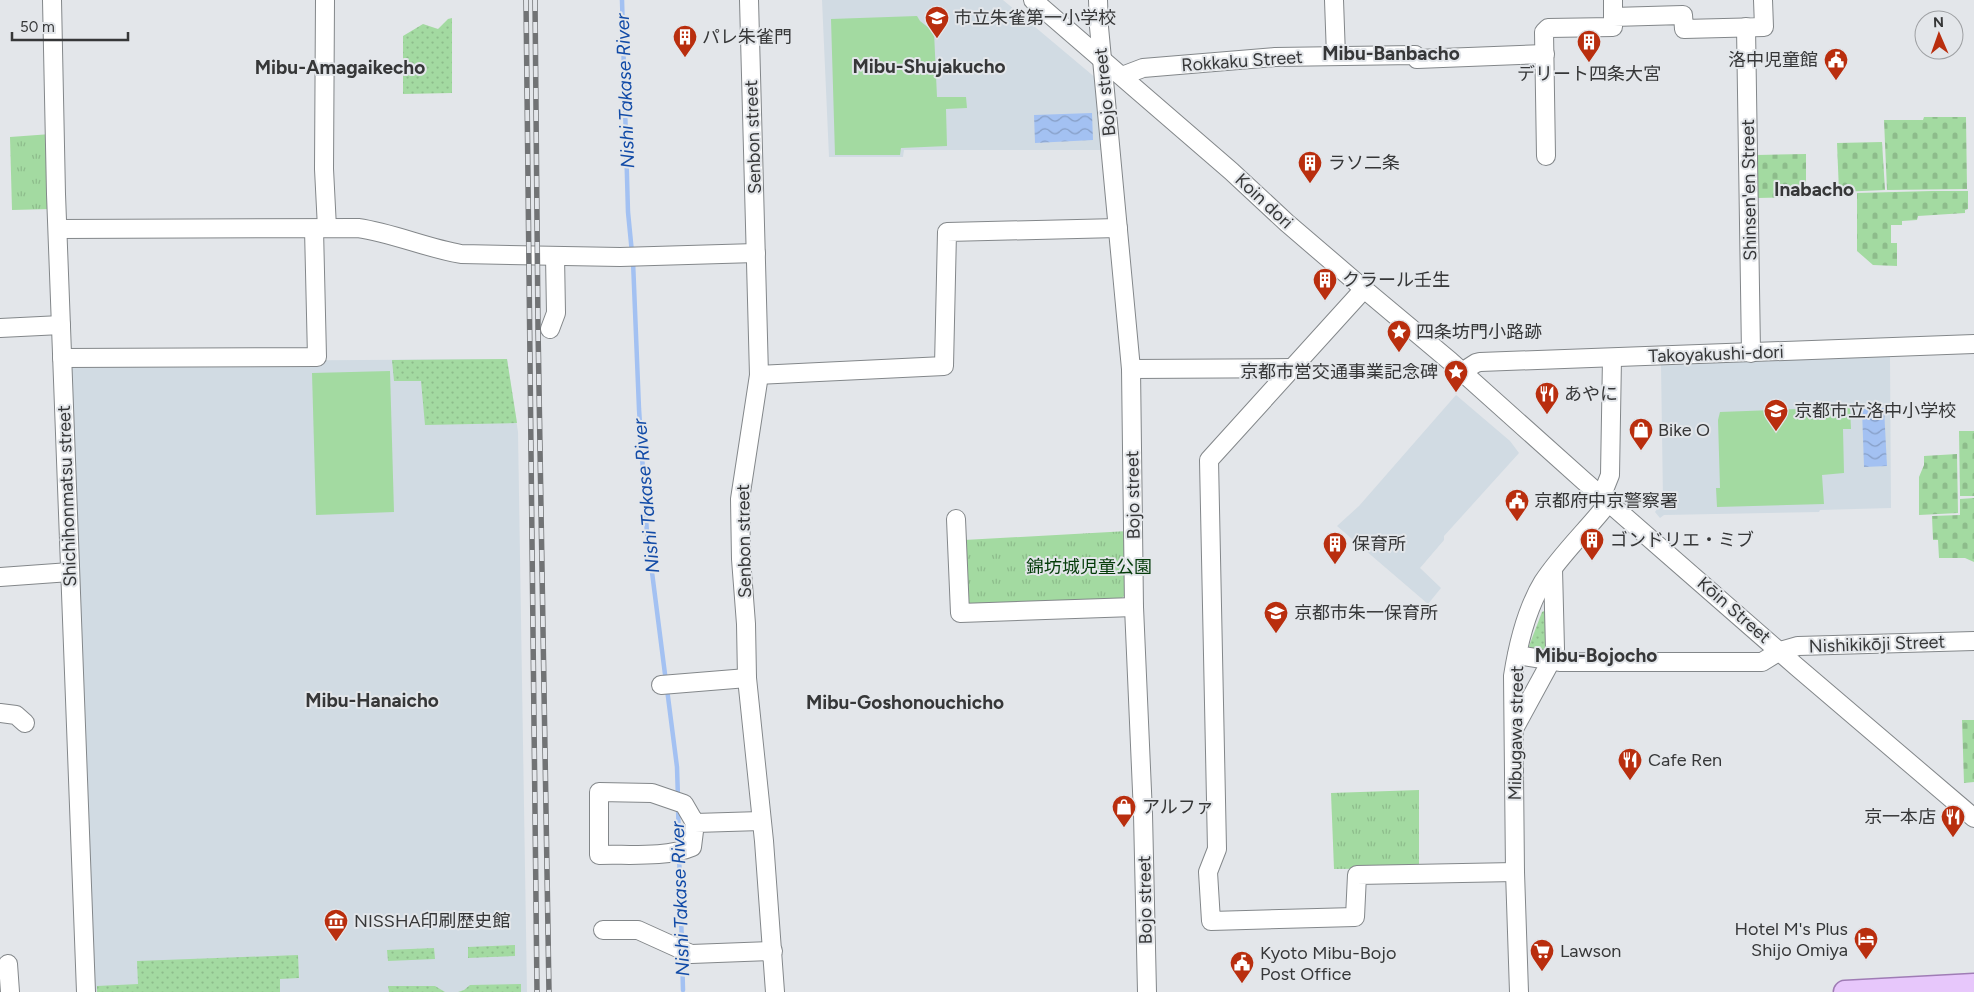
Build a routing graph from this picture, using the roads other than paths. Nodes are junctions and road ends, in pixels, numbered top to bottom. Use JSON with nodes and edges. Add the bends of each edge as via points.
{"nodes":[{"id":1,"x":52,"y":0,"type":"edge"},
{"id":2,"x":325,"y":0,"type":"edge"},
{"id":3,"x":749,"y":0,"type":"edge"},
{"id":4,"x":1033,"y":0,"type":"edge"},
{"id":5,"x":1098,"y":0,"type":"edge"},
{"id":6,"x":1334,"y":0,"type":"edge"},
{"id":7,"x":1764,"y":0,"type":"edge"},
{"id":8,"x":1613,"y":9,"type":"edge"},
{"id":9,"x":1746,"y":27,"type":"junction"},
{"id":10,"x":1545,"y":54,"type":"junction"},
{"id":11,"x":1336,"y":56,"type":"junction"},
{"id":12,"x":1102,"y":58,"type":"junction"},
{"id":13,"x":1122,"y":76,"type":"junction"},
{"id":14,"x":1546,"y":156,"type":"dead end"},
{"id":15,"x":320,"y":228,"type":"junction"},
{"id":16,"x":1118,"y":228,"type":"junction"},
{"id":17,"x":58,"y":230,"type":"junction"},
{"id":18,"x":756,"y":253,"type":"junction"},
{"id":19,"x":555,"y":256,"type":"junction"},
{"id":20,"x":1364,"y":289,"type":"junction"},
{"id":21,"x":61,"y":325,"type":"junction"},
{"id":22,"x":0,"y":328,"type":"edge"},
{"id":23,"x":550,"y":329,"type":"dead end"},
{"id":24,"x":1974,"y":344,"type":"edge"},
{"id":25,"x":1751,"y":353,"type":"junction"},
{"id":26,"x":62,"y":358,"type":"junction"},
{"id":27,"x":1612,"y":358,"type":"junction"},
{"id":28,"x":1294,"y":368,"type":"junction"},
{"id":29,"x":1131,"y":369,"type":"junction"},
{"id":30,"x":1462,"y":372,"type":"junction"},
{"id":31,"x":759,"y":375,"type":"junction"},
{"id":32,"x":1605,"y":499,"type":"junction"},
{"id":33,"x":956,"y":519,"type":"dead end"},
{"id":34,"x":1553,"y":569,"type":"junction"},
{"id":35,"x":70,"y":572,"type":"junction"},
{"id":36,"x":0,"y":577,"type":"edge"},
{"id":37,"x":1134,"y":607,"type":"junction"},
{"id":38,"x":1974,"y":641,"type":"edge"},
{"id":39,"x":1780,"y":651,"type":"junction"},
{"id":40,"x":1517,"y":655,"type":"junction"},
{"id":41,"x":1551,"y":661,"type":"junction"},
{"id":42,"x":747,"y":678,"type":"junction"},
{"id":43,"x":670,"y":685,"type":"dead end"},
{"id":44,"x":0,"y":713,"type":"edge"},
{"id":45,"x":25,"y":723,"type":"dead end"},
{"id":46,"x":1514,"y":730,"type":"junction"},
{"id":47,"x":1974,"y":818,"type":"edge"},
{"id":48,"x":762,"y":821,"type":"junction"},
{"id":49,"x":695,"y":823,"type":"junction"},
{"id":50,"x":1515,"y":872,"type":"junction"},
{"id":51,"x":603,"y":930,"type":"dead end"},
{"id":52,"x":773,"y":951,"type":"junction"},
{"id":53,"x":8,"y":964,"type":"dead end"},
{"id":54,"x":1974,"y":985,"type":"edge"},
{"id":55,"x":10,"y":992,"type":"edge"},
{"id":56,"x":86,"y":992,"type":"edge"},
{"id":57,"x":774,"y":992,"type":"edge"},
{"id":58,"x":1147,"y":992,"type":"edge"},
{"id":59,"x":1519,"y":992,"type":"edge"},
{"id":60,"x":1845,"y":992,"type":"edge"}],
"edges":[{"from":1,"to":17,"type":"street","name":"Shichihonmatsu street"},
{"from":2,"to":15,"type":"street","via":[[324,168]]},
{"from":3,"to":18,"type":"street","name":"Senbon street"},
{"from":4,"to":12,"type":"street","name":"Koin dori"},
{"from":5,"to":12,"type":"street","name":"Bojo street"},
{"from":6,"to":11,"type":"street"},
{"from":7,"to":9,"type":"street","via":[[1764,27]]},
{"from":8,"to":9,"type":"street","via":[[1684,16],[1684,29]]},
{"from":8,"to":10,"type":"street","via":[[1613,27],[1548,28],[1544,32]]},
{"from":9,"to":25,"type":"street","name":"Shinsen'en Street"},
{"from":10,"to":11,"type":"street","name":"Rokkaku Street","via":[[1417,59],[1415,54]]},
{"from":10,"to":14,"type":"street"},
{"from":11,"to":13,"type":"street","name":"Rokkaku Street","via":[[1275,57],[1143,68]]},
{"from":12,"to":13,"type":"street","name":"Koin dori"},
{"from":12,"to":16,"type":"street","name":"Bojo street"},
{"from":13,"to":20,"type":"street","name":"Koin dori"},
{"from":15,"to":17,"type":"street"},
{"from":15,"to":19,"type":"street","via":[[373,230],[461,254]]},
{"from":15,"to":26,"type":"street","via":[[317,357]]},
{"from":16,"to":29,"type":"street","name":"Bojo street"},
{"from":16,"to":31,"type":"street","via":[[947,232],[944,366]]},
{"from":17,"to":21,"type":"street","name":"Shichihonmatsu street"},
{"from":18,"to":19,"type":"street"},
{"from":18,"to":31,"type":"street","name":"Senbon street"},
{"from":19,"to":23,"type":"street","via":[[556,313]]},
{"from":20,"to":28,"type":"street"},
{"from":20,"to":30,"type":"street","name":"Koin dori"},
{"from":21,"to":22,"type":"street"},
{"from":21,"to":26,"type":"street","name":"Shichihonmatsu street"},
{"from":24,"to":25,"type":"street","name":"Takoyakushi-dori"},
{"from":25,"to":27,"type":"street","name":"Takoyakushi-dori"},
{"from":26,"to":35,"type":"street","name":"Shichihonmatsu street"},
{"from":27,"to":30,"type":"street","name":"Takoyakushi-dori","via":[[1480,362]]},
{"from":27,"to":32,"type":"street","via":[[1610,475]]},
{"from":28,"to":29,"type":"street"},
{"from":28,"to":50,"type":"street","via":[[1208,460],[1217,849],[1208,872],[1211,921],[1355,917],[1357,875]]},
{"from":29,"to":37,"type":"street","name":"Bojo street"},
{"from":30,"to":32,"type":"street","name":"Kōin Street"},
{"from":31,"to":42,"type":"street","name":"Senbon street","via":[[740,500]]},
{"from":32,"to":34,"type":"street","name":"Mibugawa street"},
{"from":32,"to":39,"type":"street","name":"Kōin Street"},
{"from":33,"to":37,"type":"street","via":[[960,613]]},
{"from":34,"to":40,"type":"street","name":"Mibugawa street","via":[[1532,605]]},
{"from":34,"to":41,"type":"street","via":[[1555,649]]},
{"from":35,"to":36,"type":"street"},
{"from":35,"to":56,"type":"street","name":"Shichihonmatsu street"},
{"from":37,"to":58,"type":"street","name":"Bojo street"},
{"from":38,"to":39,"type":"street","name":"Nishikikōji Street","via":[[1798,646]]},
{"from":39,"to":41,"type":"street","name":"Nishikikōji Street","via":[[1762,662]]},
{"from":39,"to":47,"type":"street","name":"Kōin Street"},
{"from":40,"to":41,"type":"street","name":"Nishikikōji Street"},
{"from":40,"to":46,"type":"street","name":"Mibugawa street"},
{"from":41,"to":46,"type":"street"},
{"from":42,"to":43,"type":"street"},
{"from":42,"to":48,"type":"street","name":"Senbon street"},
{"from":44,"to":45,"type":"street","via":[[16,715]]},
{"from":46,"to":50,"type":"street","name":"Mibugawa street"},
{"from":48,"to":49,"type":"street"},
{"from":48,"to":52,"type":"street","name":"Senbon street"},
{"from":49,"to":49,"type":"street","via":[[677,802],[652,793],[599,792],[599,856],[679,851],[692,847]]},
{"from":50,"to":59,"type":"street","name":"Mibugawa street"},
{"from":51,"to":52,"type":"street","via":[[638,930],[691,954]]},
{"from":52,"to":57,"type":"street","name":"Senbon street"},
{"from":53,"to":55,"type":"street"},
{"from":54,"to":60,"type":"main road"}]}
